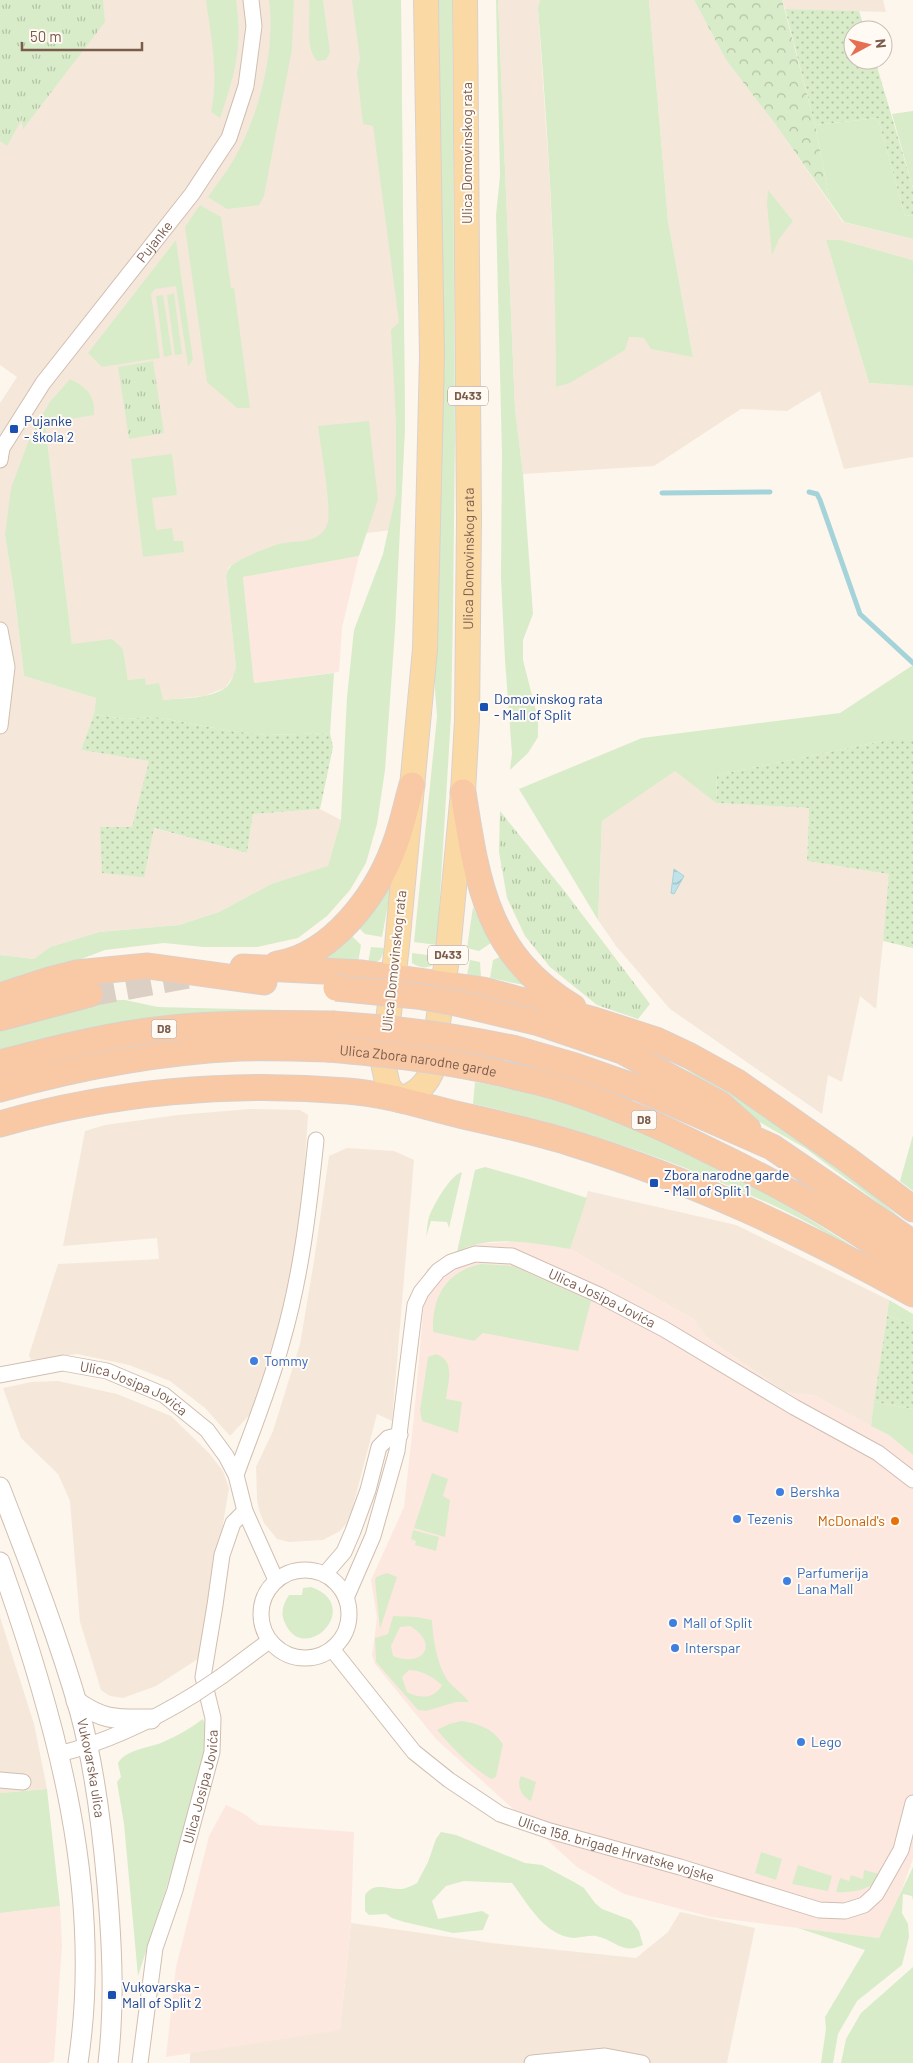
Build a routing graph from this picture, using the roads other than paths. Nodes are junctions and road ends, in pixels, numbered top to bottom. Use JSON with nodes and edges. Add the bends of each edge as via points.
{"nodes":[{"id":1,"x":251,"y":0,"type":"edge"},
{"id":2,"x":426,"y":0,"type":"edge"},
{"id":3,"x":465,"y":0,"type":"edge"},
{"id":4,"x":0,"y":460,"type":"edge"},
{"id":5,"x":0,"y":630,"type":"edge"},
{"id":6,"x":0,"y":726,"type":"edge"},
{"id":7,"x":412,"y":785,"type":"junction"},
{"id":8,"x":463,"y":792,"type":"junction"},
{"id":9,"x":394,"y":977,"type":"junction"},
{"id":10,"x":444,"y":984,"type":"junction"},
{"id":11,"x":90,"y":994,"type":"tunnel mouth"},
{"id":12,"x":0,"y":996,"type":"edge"},
{"id":13,"x":0,"y":1018,"type":"edge"},
{"id":14,"x":594,"y":1020,"type":"junction"},
{"id":15,"x":0,"y":1063,"type":"edge"},
{"id":16,"x":0,"y":1089,"type":"edge"},
{"id":17,"x":399,"y":1100,"type":"junction"},
{"id":18,"x":0,"y":1124,"type":"edge"},
{"id":19,"x":316,"y":1140,"type":"dead end"},
{"id":20,"x":772,"y":1147,"type":"junction"},
{"id":21,"x":913,"y":1209,"type":"edge"},
{"id":22,"x":913,"y":1242,"type":"edge"},
{"id":23,"x":913,"y":1271,"type":"edge"},
{"id":24,"x":913,"y":1294,"type":"edge"},
{"id":25,"x":0,"y":1375,"type":"edge"},
{"id":26,"x":400,"y":1435,"type":"junction"},
{"id":27,"x":236,"y":1475,"type":"junction"},
{"id":28,"x":913,"y":1480,"type":"edge"},
{"id":29,"x":0,"y":1487,"type":"edge"},
{"id":30,"x":245,"y":1510,"type":"junction"},
{"id":31,"x":0,"y":1562,"type":"edge"},
{"id":32,"x":326,"y":1574,"type":"junction"},
{"id":33,"x":276,"y":1580,"type":"junction"},
{"id":34,"x":346,"y":1598,"type":"junction"},
{"id":35,"x":269,"y":1641,"type":"junction"},
{"id":36,"x":332,"y":1649,"type":"junction"},
{"id":37,"x":76,"y":1701,"type":"junction"},
{"id":38,"x":151,"y":1719,"type":"junction"},
{"id":39,"x":87,"y":1747,"type":"junction"},
{"id":40,"x":59,"y":1754,"type":"junction"},
{"id":41,"x":0,"y":1780,"type":"edge"},
{"id":42,"x":23,"y":1782,"type":"dead end"},
{"id":43,"x":911,"y":1810,"type":"edge"},
{"id":44,"x":78,"y":2063,"type":"edge"},
{"id":45,"x":108,"y":2063,"type":"edge"},
{"id":46,"x":140,"y":2063,"type":"edge"},
{"id":47,"x":532,"y":2063,"type":"edge"},
{"id":48,"x":642,"y":2063,"type":"edge"}],
"edges":[{"from":1,"to":4,"type":"street","name":"Pujanke","via":[[254,26],[246,86],[229,138],[192,194],[43,383],[2,448]]},
{"from":2,"to":7,"type":"main road","name":"Ulica Domovinskog rata","number":"D433","via":[[432,356],[425,649]]},
{"from":3,"to":8,"type":"main road","name":"Ulica Domovinskog rata","number":"D433","via":[[469,520]]},
{"from":5,"to":6,"type":"street","via":[[7,667]]},
{"from":7,"to":9,"type":"main road","name":"Ulica Domovinskog rata","number":"D433"},
{"from":7,"to":9,"type":"highway","via":[[395,847],[383,873],[348,922],[326,941],[297,958],[248,967]]},
{"from":8,"to":10,"type":"main road","name":"Ulica Domovinskog rata","number":"D433"},
{"from":8,"to":14,"type":"highway","via":[[478,880],[505,944],[542,984]]},
{"from":9,"to":10,"type":"highway"},
{"from":9,"to":17,"type":"main road","name":"Ulica Domovinskog rata","number":"D433","via":[[383,1063],[388,1086]]},
{"from":10,"to":14,"type":"highway","via":[[483,990]]},
{"from":10,"to":17,"type":"main road","name":"Ulica Domovinskog rata","number":"D433","via":[[432,1073],[420,1090]]},
{"from":11,"to":13,"type":"highway"},
{"from":12,"to":20,"type":"highway","bridge":true,"via":[[76,973],[148,966],[236,979],[452,1002],[536,1022],[622,1052],[720,1104]]},
{"from":14,"to":21,"type":"highway","via":[[656,1040],[737,1082]]},
{"from":15,"to":20,"type":"highway","name":"Ulica Zbora narodne garde","number":"D8","bridge":true,"via":[[108,1037],[182,1027],[248,1023],[332,1024],[420,1032],[516,1049],[575,1066],[638,1088]]},
{"from":16,"to":23,"type":"highway","name":"Ulica Zbora narodne garde","number":"D8","bridge":true,"via":[[94,1066],[240,1048],[328,1049],[457,1063],[555,1087],[671,1131],[780,1186],[876,1244]]},
{"from":17,"to":18,"type":"highway","via":[[349,1091],[225,1088],[133,1096],[43,1112]]},
{"from":17,"to":24,"type":"highway","via":[[561,1140],[685,1182],[806,1236]]},
{"from":19,"to":27,"type":"street","via":[[298,1274],[282,1342]]},
{"from":20,"to":22,"type":"highway","name":"Ulica Zbora narodne garde","number":"D8"},
{"from":25,"to":27,"type":"street","name":"Ulica Josipa Jovića","via":[[64,1363],[107,1371],[164,1395],[208,1430]]},
{"from":26,"to":28,"type":"street","name":"Ulica Josipa Jovića","via":[[409,1343],[415,1305],[421,1292],[438,1271],[451,1262],[475,1254],[512,1256],[664,1329],[878,1453]]},
{"from":26,"to":32,"type":"street","via":[[388,1438],[379,1447],[353,1531],[344,1552]]},
{"from":26,"to":34,"type":"street","via":[[373,1536]]},
{"from":27,"to":30,"type":"street","name":"Ulica Josipa Jovića"},
{"from":29,"to":37,"type":"street","name":"Vukovarska ulica","via":[[50,1618]]},
{"from":30,"to":33,"type":"street","name":"Ulica Josipa Jovića"},
{"from":30,"to":46,"type":"street","name":"Ulica Josipa Jovića","via":[[234,1523],[222,1555],[203,1677],[213,1718],[212,1752],[156,1948]]},
{"from":31,"to":40,"type":"street","name":"Vukovarska ulica"},
{"from":32,"to":33,"type":"street","via":[[300,1570]]},
{"from":32,"to":34,"type":"street","via":[[338,1584]]},
{"from":33,"to":35,"type":"street","via":[[267,1590],[260,1615]]},
{"from":34,"to":36,"type":"street","via":[[348,1626]]},
{"from":35,"to":36,"type":"street","via":[[279,1651],[306,1659]]},
{"from":35,"to":38,"type":"street","bridge":true,"via":[[196,1694]]},
{"from":36,"to":43,"type":"street","name":"Ulica 158. brigade Hrvatske vojske","via":[[414,1752],[500,1814],[819,1910],[845,1911],[864,1905],[876,1894],[901,1850]]},
{"from":37,"to":38,"type":"street","via":[[102,1717]]},
{"from":37,"to":39,"type":"street","name":"Vukovarska ulica"},
{"from":38,"to":39,"type":"street"},
{"from":39,"to":40,"type":"street"},
{"from":39,"to":45,"type":"street","name":"Vukovarska ulica","via":[[102,1819],[111,1926],[113,2025]]},
{"from":40,"to":44,"type":"street","name":"Vukovarska ulica","via":[[82,1884],[85,1967],[83,2034]]},
{"from":41,"to":42,"type":"street"},
{"from":47,"to":48,"type":"street","via":[[606,2056]]}]}
